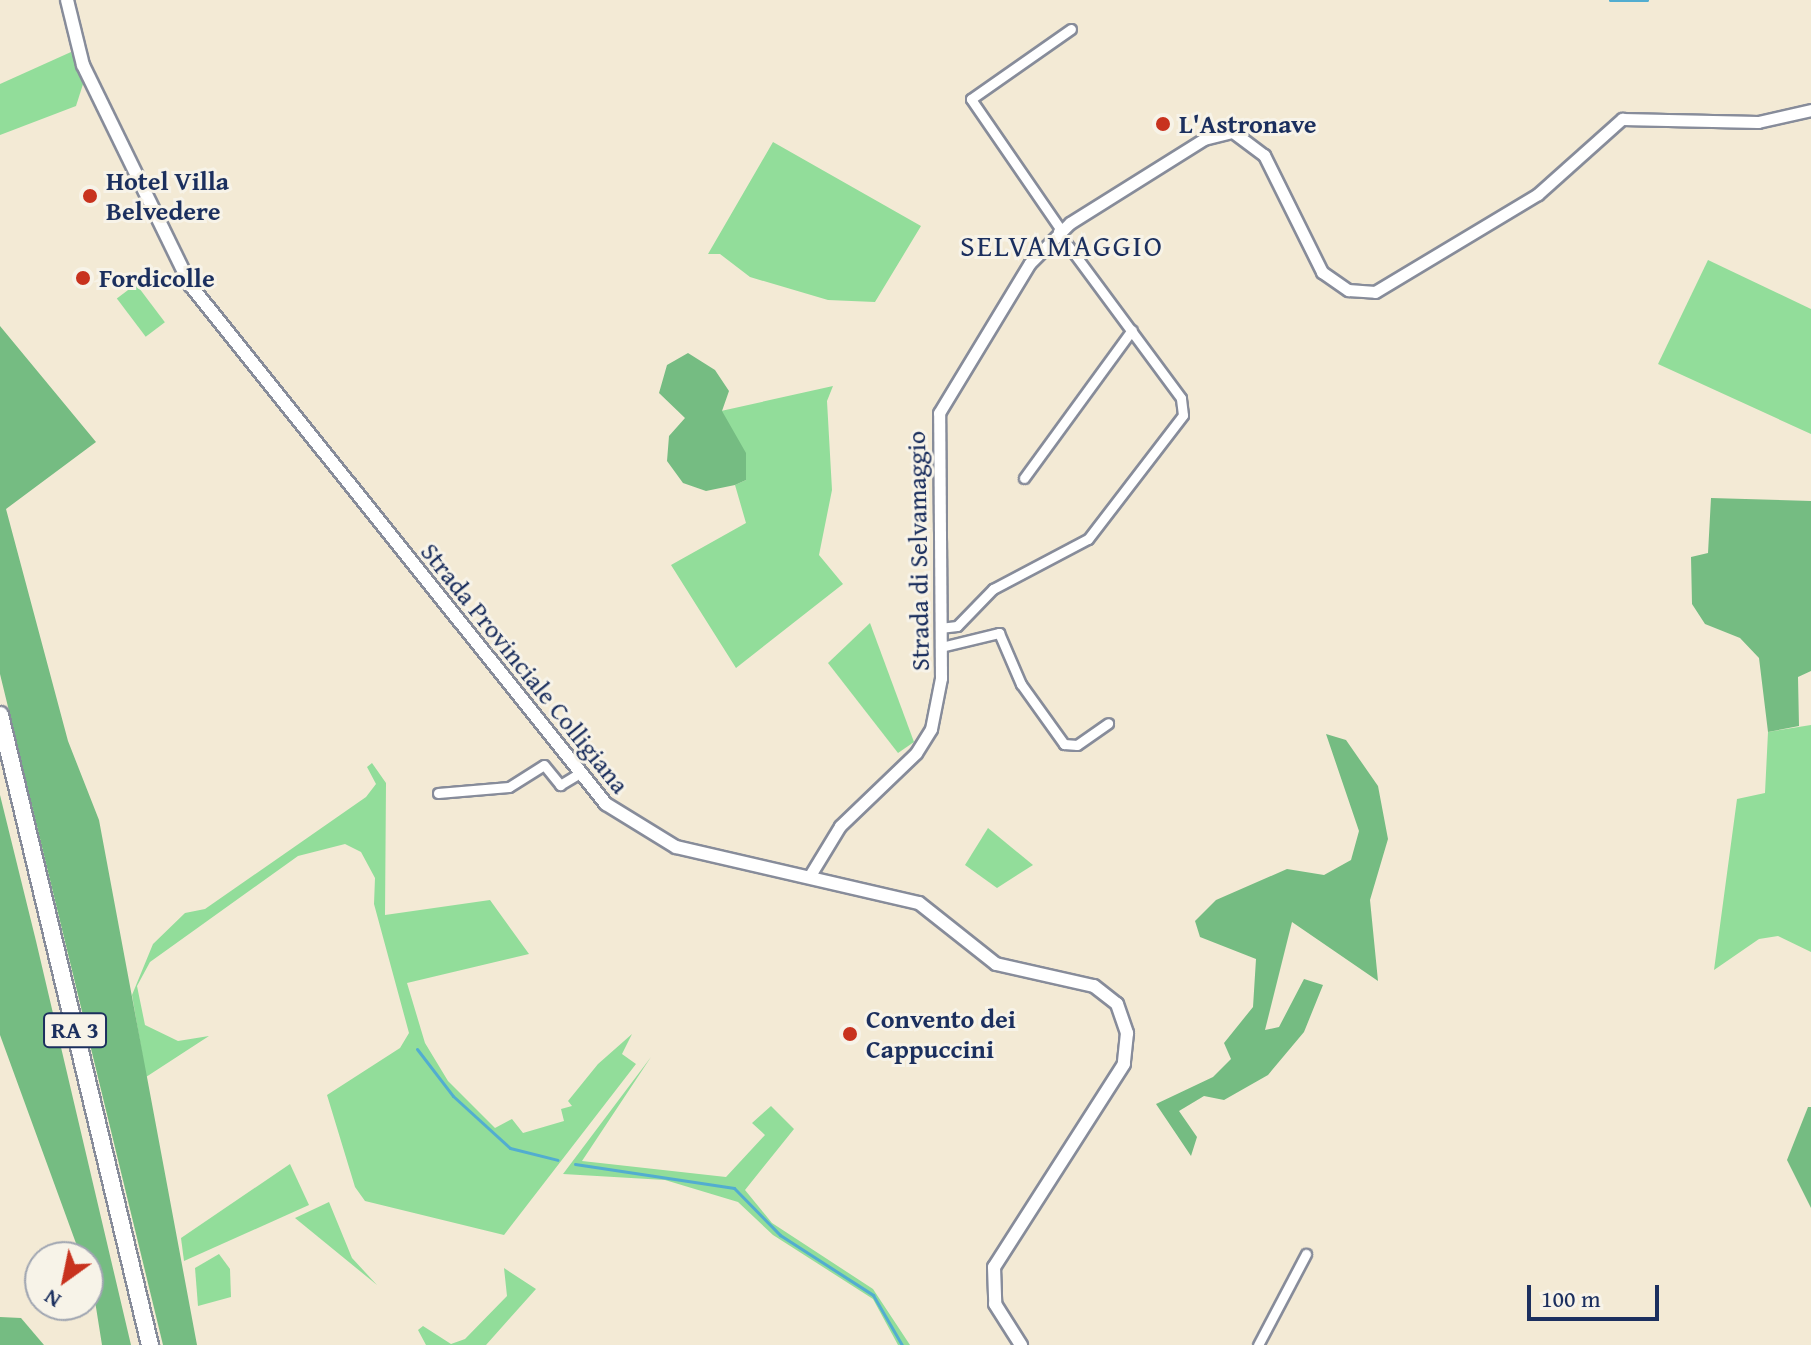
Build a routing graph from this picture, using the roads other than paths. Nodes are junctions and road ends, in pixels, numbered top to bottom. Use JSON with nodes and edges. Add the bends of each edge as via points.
{"nodes":[{"id":1,"x":67,"y":0,"type":"edge"},
{"id":2,"x":1071,"y":29,"type":"dead end"},
{"id":3,"x":1811,"y":110,"type":"edge"},
{"id":4,"x":1060,"y":231,"type":"junction"},
{"id":5,"x":1132,"y":330,"type":"junction"},
{"id":6,"x":1024,"y":478,"type":"dead end"},
{"id":7,"x":940,"y":628,"type":"junction"},
{"id":8,"x":941,"y":647,"type":"junction"},
{"id":9,"x":0,"y":715,"type":"edge"},
{"id":10,"x":1108,"y":723,"type":"dead end"},
{"id":11,"x":0,"y":760,"type":"edge"},
{"id":12,"x":578,"y":774,"type":"junction"},
{"id":13,"x":438,"y":793,"type":"dead end"},
{"id":14,"x":809,"y":877,"type":"junction"},
{"id":15,"x":1306,"y":1254,"type":"dead end"},
{"id":16,"x":140,"y":1345,"type":"edge"},
{"id":17,"x":150,"y":1345,"type":"edge"},
{"id":18,"x":1021,"y":1345,"type":"edge"},
{"id":19,"x":1258,"y":1345,"type":"edge"}],
"edges":[{"from":1,"to":12,"type":"main road","name":"Strada Provinciale Colligiana","via":[[87,74],[191,286]]},
{"from":2,"to":4,"type":"street","via":[[971,99]]},
{"from":3,"to":4,"type":"street","name":"Strada di Selvamaggio","via":[[1758,122],[1622,119],[1538,194],[1399,284],[1370,292],[1343,288],[1324,275],[1264,155],[1233,132],[1204,139]]},
{"from":4,"to":5,"type":"street"},
{"from":4,"to":7,"type":"street","name":"Strada di Selvamaggio","via":[[1024,271],[941,409]]},
{"from":5,"to":6,"type":"street"},
{"from":5,"to":7,"type":"street","via":[[1181,398],[1181,420],[1088,539],[993,589],[957,626]]},
{"from":7,"to":8,"type":"street","name":"Strada di Selvamaggio"},
{"from":8,"to":10,"type":"street","via":[[999,633],[1026,693],[1066,745]]},
{"from":8,"to":14,"type":"street","name":"Strada di Selvamaggio","via":[[940,697],[926,741],[840,826]]},
{"from":9,"to":17,"type":"highway","number":"RA 3"},
{"from":11,"to":16,"type":"highway","number":"RA 3"},
{"from":12,"to":13,"type":"street","via":[[560,785],[544,765],[509,787]]},
{"from":12,"to":14,"type":"main road","name":"Strada Provinciale Colligiana","via":[[621,818],[660,841]]},
{"from":14,"to":18,"type":"main road","name":"Strada Provinciale Colligiana","via":[[924,905],[991,961],[1045,980],[1094,986],[1121,1011],[1128,1045],[1120,1073],[996,1262],[995,1304]]},
{"from":15,"to":19,"type":"street"}]}
